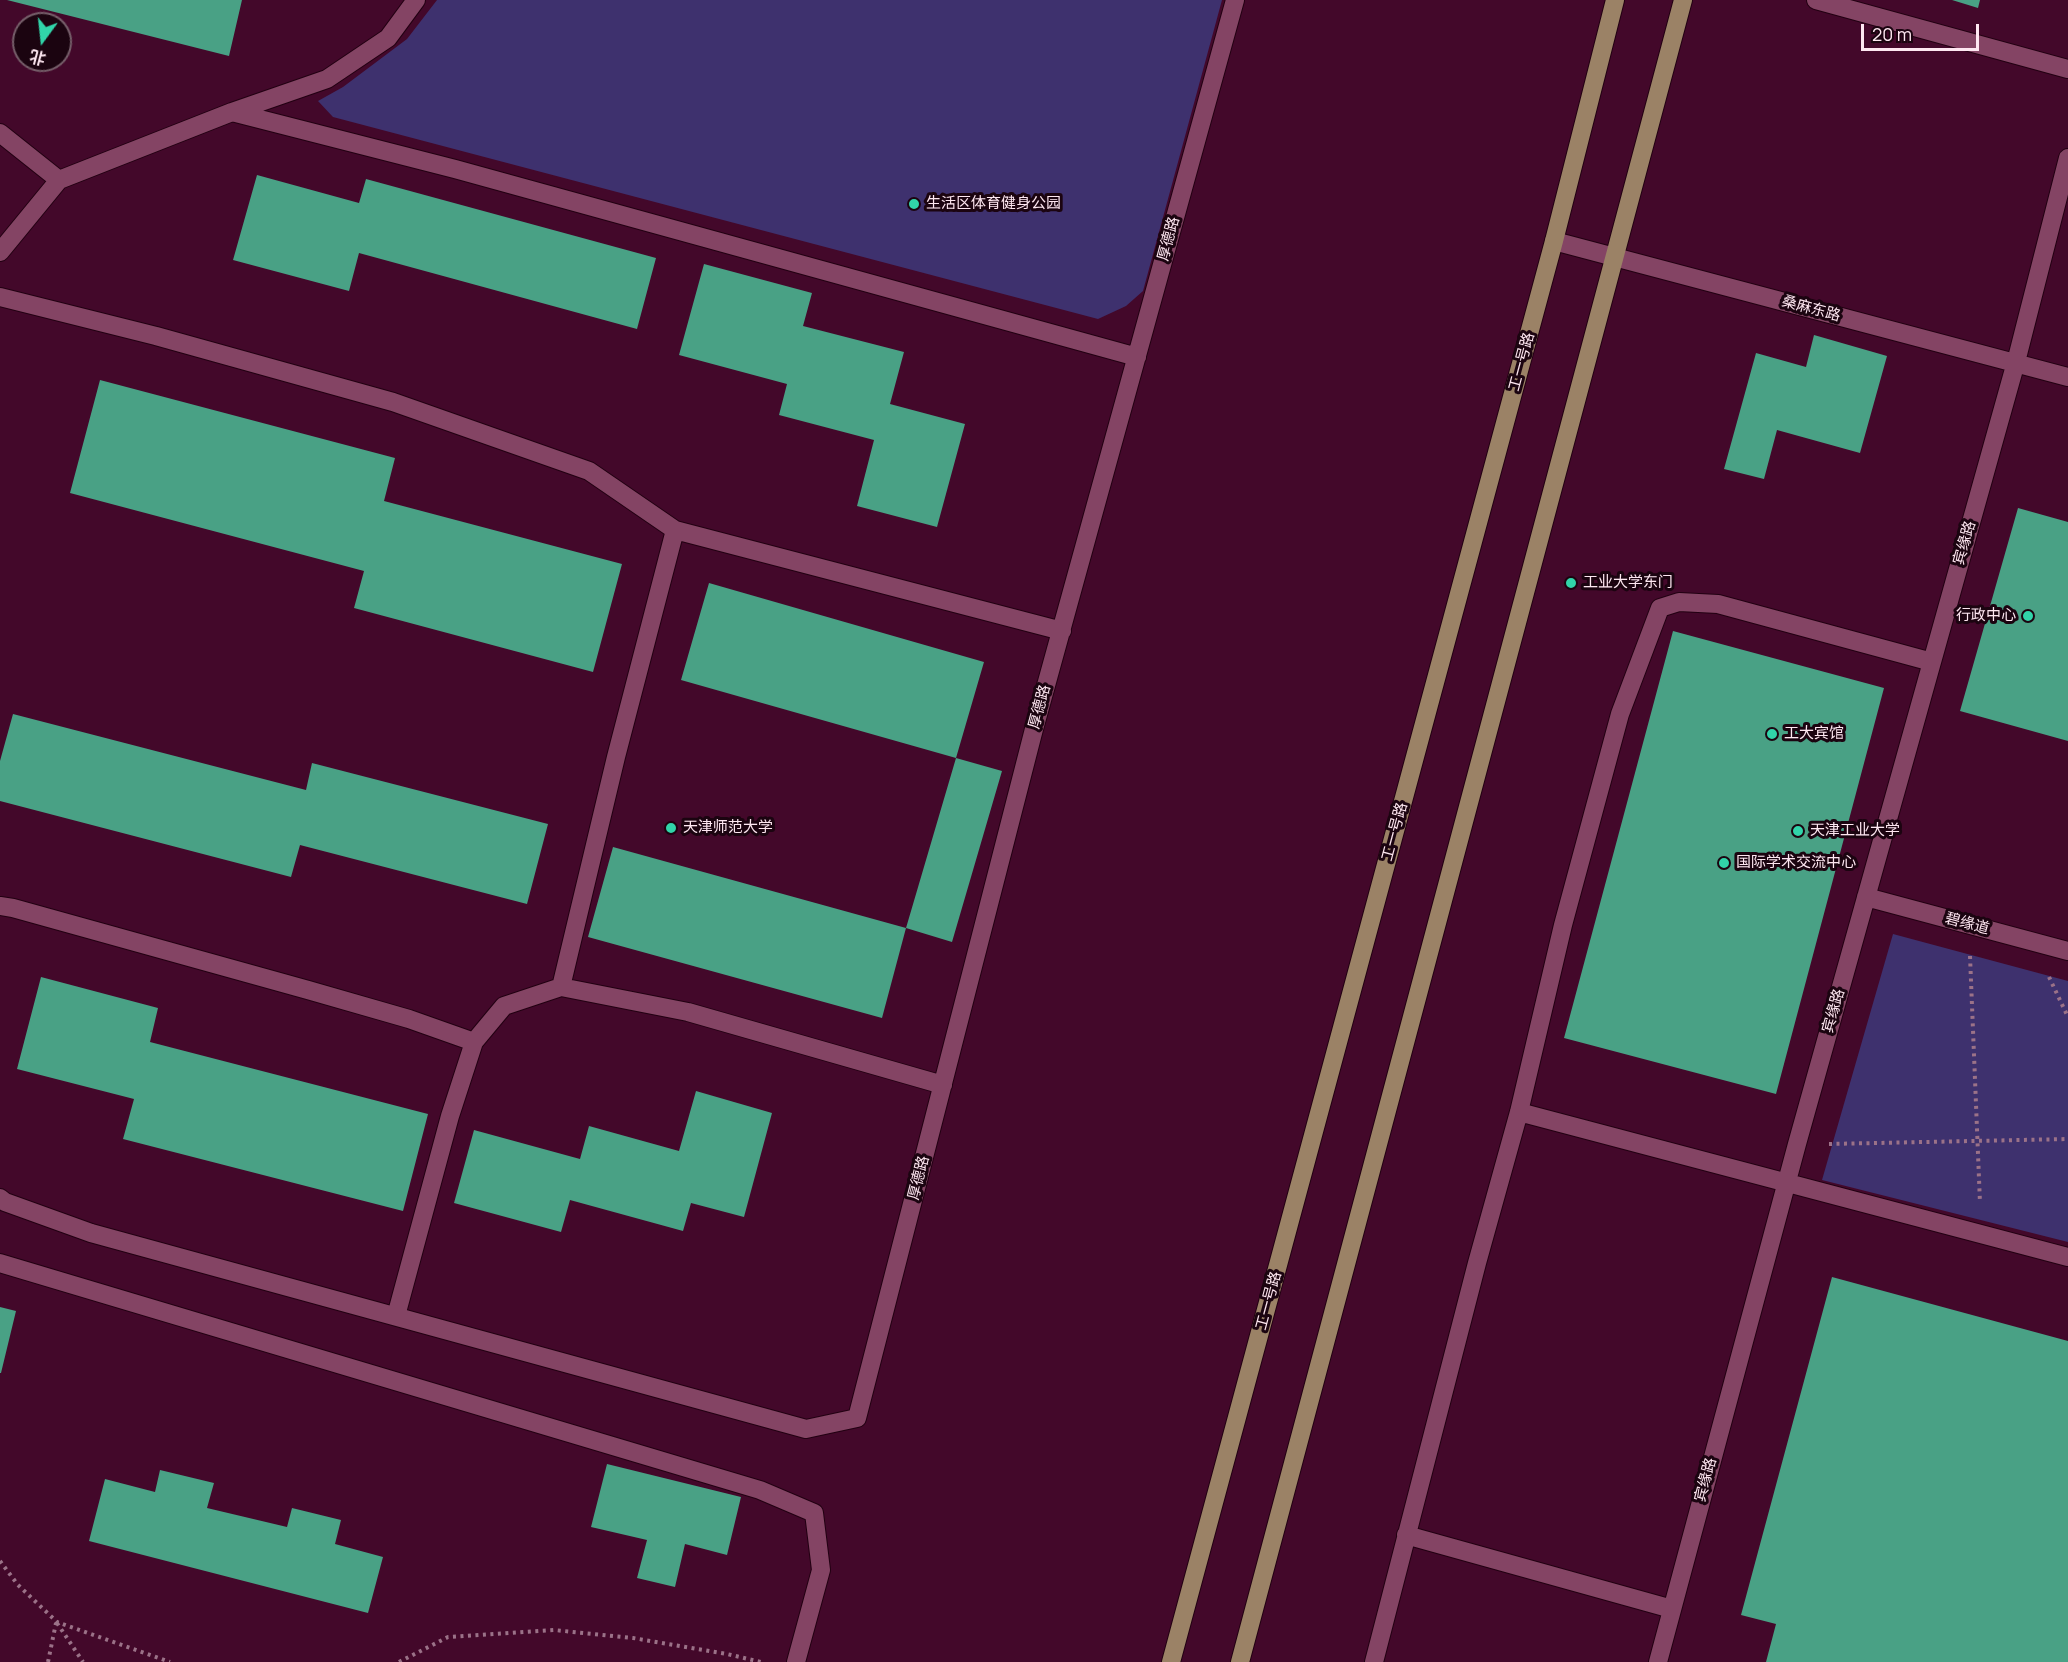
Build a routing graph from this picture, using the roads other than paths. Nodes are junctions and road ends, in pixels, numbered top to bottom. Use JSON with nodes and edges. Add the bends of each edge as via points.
{"nodes":[{"id":1,"x":416,"y":0,"type":"edge"},
{"id":2,"x":1235,"y":0,"type":"edge"},
{"id":3,"x":1615,"y":0,"type":"edge"},
{"id":4,"x":1683,"y":0,"type":"edge"},
{"id":5,"x":1816,"y":0,"type":"edge"},
{"id":6,"x":2068,"y":69,"type":"edge"},
{"id":7,"x":232,"y":112,"type":"junction"},
{"id":8,"x":0,"y":133,"type":"edge"},
{"id":9,"x":2068,"y":158,"type":"edge"},
{"id":10,"x":59,"y":180,"type":"junction"},
{"id":11,"x":1554,"y":241,"type":"junction"},
{"id":12,"x":0,"y":252,"type":"edge"},
{"id":13,"x":1615,"y":257,"type":"junction"},
{"id":14,"x":0,"y":297,"type":"edge"},
{"id":15,"x":1137,"y":357,"type":"junction"},
{"id":16,"x":2016,"y":362,"type":"junction"},
{"id":17,"x":2068,"y":376,"type":"edge"},
{"id":18,"x":675,"y":530,"type":"junction"},
{"id":19,"x":1062,"y":631,"type":"junction"},
{"id":20,"x":1932,"y":662,"type":"junction"},
{"id":21,"x":1866,"y":897,"type":"junction"},
{"id":22,"x":0,"y":906,"type":"edge"},
{"id":23,"x":2068,"y":951,"type":"edge"},
{"id":24,"x":561,"y":987,"type":"junction"},
{"id":25,"x":474,"y":1042,"type":"junction"},
{"id":26,"x":943,"y":1085,"type":"junction"},
{"id":27,"x":1519,"y":1112,"type":"junction"},
{"id":28,"x":1786,"y":1184,"type":"junction"},
{"id":29,"x":0,"y":1198,"type":"edge"},
{"id":30,"x":2068,"y":1257,"type":"edge"},
{"id":31,"x":0,"y":1263,"type":"edge"},
{"id":32,"x":396,"y":1316,"type":"junction"},
{"id":33,"x":1406,"y":1535,"type":"junction"},
{"id":34,"x":1672,"y":1609,"type":"junction"},
{"id":35,"x":796,"y":1662,"type":"edge"},
{"id":36,"x":1171,"y":1662,"type":"edge"},
{"id":37,"x":1240,"y":1662,"type":"edge"},
{"id":38,"x":1374,"y":1662,"type":"edge"},
{"id":39,"x":1658,"y":1662,"type":"edge"}],
"edges":[{"from":1,"to":7,"type":"street","via":[[388,38],[327,79]]},
{"from":2,"to":15,"type":"street","name":"厚德路"},
{"from":3,"to":11,"type":"main road","name":"工一号路"},
{"from":4,"to":13,"type":"main road"},
{"from":5,"to":6,"type":"street"},
{"from":7,"to":10,"type":"street"},
{"from":7,"to":15,"type":"street","via":[[466,172]]},
{"from":8,"to":10,"type":"street"},
{"from":9,"to":16,"type":"street","name":"宾缘路"},
{"from":10,"to":12,"type":"street"},
{"from":11,"to":13,"type":"street","name":"桑麻东路"},
{"from":11,"to":36,"type":"main road","name":"工一号路"},
{"from":13,"to":16,"type":"street","name":"桑麻东路"},
{"from":13,"to":37,"type":"main road"},
{"from":14,"to":18,"type":"street","via":[[393,402],[589,471]]},
{"from":15,"to":19,"type":"street","name":"厚德路"},
{"from":16,"to":17,"type":"street","name":"桑麻东路"},
{"from":16,"to":20,"type":"street","name":"宾缘路"},
{"from":18,"to":19,"type":"street"},
{"from":18,"to":24,"type":"street"},
{"from":19,"to":26,"type":"street","name":"厚德路"},
{"from":20,"to":21,"type":"street","name":"宾缘路"},
{"from":20,"to":27,"type":"street","via":[[1718,604],[1678,602],[1660,608],[1620,714],[1563,925]]},
{"from":21,"to":23,"type":"street","name":"碧缘道"},
{"from":21,"to":28,"type":"street","name":"宾缘路"},
{"from":22,"to":25,"type":"street","via":[[308,990]]},
{"from":24,"to":25,"type":"street","via":[[504,1006]]},
{"from":24,"to":26,"type":"street","via":[[688,1012]]},
{"from":25,"to":32,"type":"street"},
{"from":26,"to":32,"type":"street","name":"厚德路","via":[[857,1418],[806,1429]]},
{"from":27,"to":28,"type":"street"},
{"from":27,"to":33,"type":"street"},
{"from":28,"to":30,"type":"street"},
{"from":28,"to":34,"type":"street","name":"宾缘路"},
{"from":29,"to":32,"type":"street","via":[[91,1233]]},
{"from":31,"to":35,"type":"street","via":[[760,1490],[814,1513],[821,1570]]},
{"from":33,"to":34,"type":"street"},
{"from":33,"to":38,"type":"street"},
{"from":34,"to":39,"type":"street","name":"宾缘路"}]}
